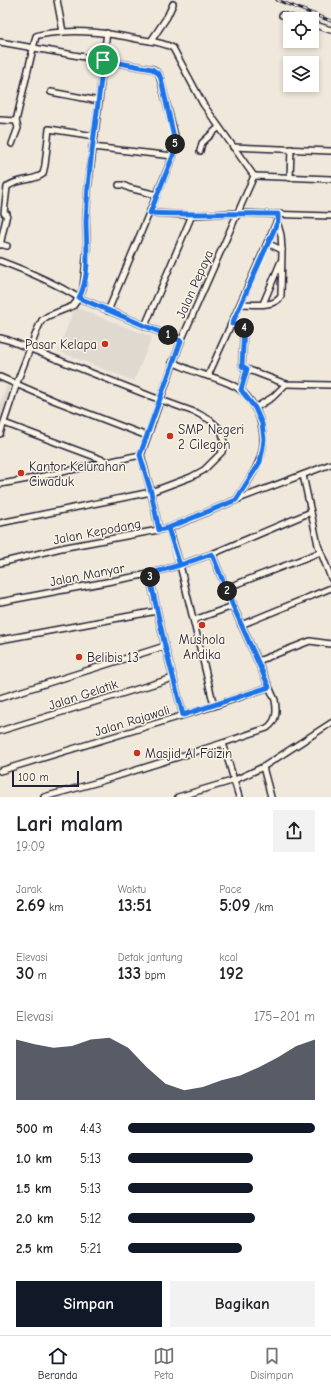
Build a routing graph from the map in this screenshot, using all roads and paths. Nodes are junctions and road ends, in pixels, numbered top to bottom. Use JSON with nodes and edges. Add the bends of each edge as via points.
{"nodes":[{"id":1,"x":57,"y":0,"type":"edge"},
{"id":2,"x":173,"y":4,"type":"dead end"},
{"id":3,"x":319,"y":26,"type":"edge"},
{"id":4,"x":331,"y":30,"type":"edge"},
{"id":5,"x":63,"y":32,"type":"junction"},
{"id":6,"x":107,"y":33,"type":"junction"},
{"id":7,"x":151,"y":41,"type":"junction"},
{"id":8,"x":0,"y":42,"type":"edge"},
{"id":9,"x":32,"y":48,"type":"junction"},
{"id":10,"x":103,"y":60,"type":"junction"},
{"id":11,"x":51,"y":92,"type":"dead end"},
{"id":12,"x":99,"y":101,"type":"junction"},
{"id":13,"x":0,"y":120,"type":"edge"},
{"id":14,"x":16,"y":121,"type":"junction"},
{"id":15,"x":219,"y":127,"type":"junction"},
{"id":16,"x":95,"y":136,"type":"junction"},
{"id":17,"x":12,"y":144,"type":"dead end"},
{"id":18,"x":92,"y":147,"type":"junction"},
{"id":19,"x":233,"y":147,"type":"junction"},
{"id":20,"x":291,"y":149,"type":"junction"},
{"id":21,"x":200,"y":151,"type":"dead end"},
{"id":22,"x":331,"y":151,"type":"edge"},
{"id":23,"x":173,"y":156,"type":"junction"},
{"id":24,"x":254,"y":176,"type":"junction"},
{"id":25,"x":290,"y":178,"type":"junction"},
{"id":26,"x":331,"y":179,"type":"edge"},
{"id":27,"x":119,"y":185,"type":"dead end"},
{"id":28,"x":157,"y":195,"type":"junction"},
{"id":29,"x":2,"y":213,"type":"edge"},
{"id":30,"x":150,"y":213,"type":"junction"},
{"id":31,"x":237,"y":213,"type":"junction"},
{"id":32,"x":278,"y":214,"type":"junction"},
{"id":33,"x":192,"y":215,"type":"junction"},
{"id":34,"x":331,"y":216,"type":"edge"},
{"id":35,"x":278,"y":221,"type":"junction"},
{"id":36,"x":267,"y":243,"type":"junction"},
{"id":37,"x":0,"y":244,"type":"edge"},
{"id":38,"x":7,"y":246,"type":"dead end"},
{"id":39,"x":282,"y":250,"type":"junction"},
{"id":40,"x":281,"y":260,"type":"junction"},
{"id":41,"x":0,"y":261,"type":"edge"},
{"id":42,"x":79,"y":298,"type":"junction"},
{"id":43,"x":241,"y":304,"type":"junction"},
{"id":44,"x":263,"y":304,"type":"junction"},
{"id":45,"x":108,"y":311,"type":"junction"},
{"id":46,"x":232,"y":324,"type":"junction"},
{"id":47,"x":146,"y":326,"type":"junction"},
{"id":48,"x":0,"y":338,"type":"edge"},
{"id":49,"x":181,"y":341,"type":"junction"},
{"id":50,"x":30,"y":350,"type":"junction"},
{"id":51,"x":172,"y":362,"type":"junction"},
{"id":52,"x":247,"y":369,"type":"junction"},
{"id":53,"x":208,"y":376,"type":"junction"},
{"id":54,"x":0,"y":378,"type":"edge"},
{"id":55,"x":17,"y":384,"type":"junction"},
{"id":56,"x":286,"y":384,"type":"junction"},
{"id":57,"x":331,"y":385,"type":"edge"},
{"id":58,"x":241,"y":390,"type":"junction"},
{"id":59,"x":160,"y":399,"type":"junction"},
{"id":60,"x":255,"y":408,"type":"junction"},
{"id":61,"x":4,"y":424,"type":"junction"},
{"id":62,"x":0,"y":434,"type":"edge"},
{"id":63,"x":147,"y":436,"type":"junction"},
{"id":64,"x":140,"y":455,"type":"junction"},
{"id":65,"x":106,"y":462,"type":"junction"},
{"id":66,"x":331,"y":464,"type":"edge"},
{"id":67,"x":303,"y":475,"type":"junction"},
{"id":68,"x":0,"y":484,"type":"edge"},
{"id":69,"x":151,"y":492,"type":"junction"},
{"id":70,"x":236,"y":500,"type":"junction"},
{"id":71,"x":312,"y":512,"type":"junction"},
{"id":72,"x":0,"y":522,"type":"edge"},
{"id":73,"x":168,"y":528,"type":"junction"},
{"id":74,"x":159,"y":530,"type":"junction"},
{"id":75,"x":320,"y":552,"type":"junction"},
{"id":76,"x":212,"y":554,"type":"junction"},
{"id":77,"x":0,"y":563,"type":"edge"},
{"id":78,"x":180,"y":565,"type":"junction"},
{"id":79,"x":149,"y":574,"type":"junction"},
{"id":80,"x":330,"y":576,"type":"edge"},
{"id":81,"x":226,"y":588,"type":"junction"},
{"id":82,"x":331,"y":588,"type":"edge"},
{"id":83,"x":0,"y":602,"type":"edge"},
{"id":84,"x":233,"y":606,"type":"junction"},
{"id":85,"x":157,"y":611,"type":"junction"},
{"id":86,"x":194,"y":620,"type":"junction"},
{"id":87,"x":241,"y":625,"type":"junction"},
{"id":88,"x":0,"y":640,"type":"edge"},
{"id":89,"x":331,"y":644,"type":"edge"},
{"id":90,"x":165,"y":646,"type":"junction"},
{"id":91,"x":258,"y":661,"type":"junction"},
{"id":92,"x":173,"y":678,"type":"junction"},
{"id":93,"x":269,"y":687,"type":"junction"},
{"id":94,"x":0,"y":698,"type":"edge"},
{"id":95,"x":214,"y":706,"type":"junction"},
{"id":96,"x":183,"y":715,"type":"junction"},
{"id":97,"x":331,"y":723,"type":"edge"},
{"id":98,"x":0,"y":731,"type":"edge"},
{"id":99,"x":223,"y":743,"type":"junction"},
{"id":100,"x":263,"y":768,"type":"junction"},
{"id":101,"x":0,"y":771,"type":"edge"},
{"id":102,"x":235,"y":780,"type":"junction"},
{"id":103,"x":44,"y":797,"type":"edge"},
{"id":104,"x":178,"y":797,"type":"edge"},
{"id":105,"x":239,"y":797,"type":"edge"},
{"id":106,"x":271,"y":797,"type":"edge"}],
"edges":[{"from":1,"to":5,"type":"street"},
{"from":2,"to":7,"type":"street"},
{"from":3,"to":4,"type":"street"},
{"from":5,"to":6,"type":"street"},
{"from":5,"to":9,"type":"street","via":[[37,35]]},
{"from":6,"to":7,"type":"street"},
{"from":6,"to":10,"type":"street"},
{"from":7,"to":15,"type":"street","via":[[173,48],[203,104]]},
{"from":8,"to":9,"type":"street"},
{"from":9,"to":10,"type":"street"},
{"from":9,"to":14,"type":"street"},
{"from":10,"to":12,"type":"street"},
{"from":10,"to":23,"type":"street","via":[[152,69],[159,74],[175,136]]},
{"from":11,"to":12,"type":"street"},
{"from":12,"to":16,"type":"street"},
{"from":13,"to":14,"type":"street"},
{"from":14,"to":17,"type":"street","via":[[18,128]]},
{"from":15,"to":19,"type":"street"},
{"from":15,"to":21,"type":"street","via":[[202,143]]},
{"from":16,"to":18,"type":"street"},
{"from":16,"to":29,"type":"street","via":[[49,129],[44,172],[41,176],[7,187]]},
{"from":18,"to":23,"type":"street"},
{"from":18,"to":42,"type":"street","via":[[86,220],[86,264],[83,289]]},
{"from":19,"to":20,"type":"street"},
{"from":19,"to":24,"type":"street"},
{"from":20,"to":22,"type":"street"},
{"from":20,"to":25,"type":"street"},
{"from":23,"to":28,"type":"street"},
{"from":24,"to":25,"type":"street"},
{"from":24,"to":31,"type":"street","name":"Jalan Pepaya"},
{"from":25,"to":26,"type":"street"},
{"from":27,"to":28,"type":"street"},
{"from":28,"to":30,"type":"street"},
{"from":29,"to":37,"type":"street","via":[[7,214]]},
{"from":30,"to":33,"type":"street"},
{"from":30,"to":45,"type":"street"},
{"from":31,"to":32,"type":"street"},
{"from":31,"to":33,"type":"street"},
{"from":31,"to":49,"type":"street","name":"Jalan Pepaya"},
{"from":32,"to":34,"type":"street"},
{"from":32,"to":35,"type":"street"},
{"from":33,"to":47,"type":"street"},
{"from":35,"to":36,"type":"street"},
{"from":35,"to":39,"type":"street"},
{"from":36,"to":39,"type":"street"},
{"from":36,"to":43,"type":"street"},
{"from":37,"to":38,"type":"street"},
{"from":39,"to":40,"type":"street"},
{"from":40,"to":44,"type":"street"},
{"from":40,"to":44,"type":"street","via":[[281,296],[274,303]]},
{"from":41,"to":42,"type":"street","via":[[20,268]]},
{"from":42,"to":45,"type":"street"},
{"from":42,"to":50,"type":"street","via":[[73,306],[42,320]]},
{"from":43,"to":44,"type":"street"},
{"from":43,"to":46,"type":"street"},
{"from":45,"to":47,"type":"street"},
{"from":46,"to":52,"type":"street","via":[[244,325],[242,366]]},
{"from":46,"to":53,"type":"street"},
{"from":47,"to":49,"type":"street"},
{"from":48,"to":50,"type":"street"},
{"from":49,"to":51,"type":"street","name":"Jalan Pepaya"},
{"from":50,"to":55,"type":"street"},
{"from":50,"to":59,"type":"street"},
{"from":51,"to":53,"type":"street"},
{"from":51,"to":59,"type":"street","name":"Jalan Pepaya"},
{"from":52,"to":56,"type":"street"},
{"from":52,"to":58,"type":"street"},
{"from":53,"to":58,"type":"street"},
{"from":54,"to":55,"type":"street"},
{"from":55,"to":61,"type":"street"},
{"from":55,"to":63,"type":"street"},
{"from":56,"to":57,"type":"street"},
{"from":56,"to":60,"type":"street","via":[[273,397]]},
{"from":58,"to":60,"type":"street"},
{"from":59,"to":63,"type":"street","name":"Jalan Pepaya"},
{"from":59,"to":69,"type":"street","via":[[210,420],[222,433],[224,445],[222,452],[214,461],[198,474]]},
{"from":60,"to":70,"type":"street","via":[[263,431],[262,455],[257,468]]},
{"from":61,"to":62,"type":"street"},
{"from":61,"to":65,"type":"street"},
{"from":63,"to":64,"type":"street","name":"Jalan Pepaya"},
{"from":64,"to":65,"type":"street"},
{"from":64,"to":69,"type":"street"},
{"from":65,"to":68,"type":"street"},
{"from":66,"to":67,"type":"street","name":"Jalan Kepodang"},
{"from":67,"to":70,"type":"street","name":"Jalan Kepodang"},
{"from":67,"to":71,"type":"street"},
{"from":69,"to":72,"type":"street"},
{"from":69,"to":74,"type":"street"},
{"from":70,"to":73,"type":"street","name":"Jalan Kepodang"},
{"from":71,"to":75,"type":"street"},
{"from":71,"to":76,"type":"street","name":"Jalan Manyar"},
{"from":73,"to":74,"type":"street","name":"Jalan Kepodang"},
{"from":73,"to":78,"type":"street"},
{"from":74,"to":77,"type":"street","name":"Jalan Kepodang","via":[[61,548]]},
{"from":75,"to":80,"type":"street"},
{"from":75,"to":81,"type":"street"},
{"from":76,"to":78,"type":"street","name":"Jalan Manyar"},
{"from":76,"to":81,"type":"street"},
{"from":78,"to":79,"type":"street","name":"Jalan Manyar"},
{"from":78,"to":86,"type":"street"},
{"from":79,"to":83,"type":"street","name":"Jalan Manyar"},
{"from":79,"to":85,"type":"street"},
{"from":81,"to":84,"type":"street"},
{"from":82,"to":87,"type":"street"},
{"from":84,"to":86,"type":"street"},
{"from":84,"to":87,"type":"street"},
{"from":85,"to":88,"type":"street"},
{"from":85,"to":90,"type":"street"},
{"from":86,"to":95,"type":"street"},
{"from":87,"to":91,"type":"street"},
{"from":89,"to":91,"type":"street","via":[[304,642]]},
{"from":90,"to":92,"type":"street"},
{"from":90,"to":94,"type":"street"},
{"from":91,"to":93,"type":"street"},
{"from":92,"to":96,"type":"street"},
{"from":92,"to":98,"type":"street","name":"Jalan Gelatik"},
{"from":93,"to":95,"type":"street","name":"Jalan Rajawali"},
{"from":93,"to":99,"type":"street","via":[[276,705],[275,720],[272,724]]},
{"from":95,"to":96,"type":"street","name":"Jalan Rajawali"},
{"from":96,"to":101,"type":"street","name":"Jalan Rajawali"},
{"from":97,"to":100,"type":"street"},
{"from":99,"to":102,"type":"street"},
{"from":99,"to":103,"type":"street","via":[[95,784]]},
{"from":100,"to":102,"type":"street"},
{"from":100,"to":106,"type":"street"},
{"from":102,"to":104,"type":"street"},
{"from":102,"to":105,"type":"street"}]}
